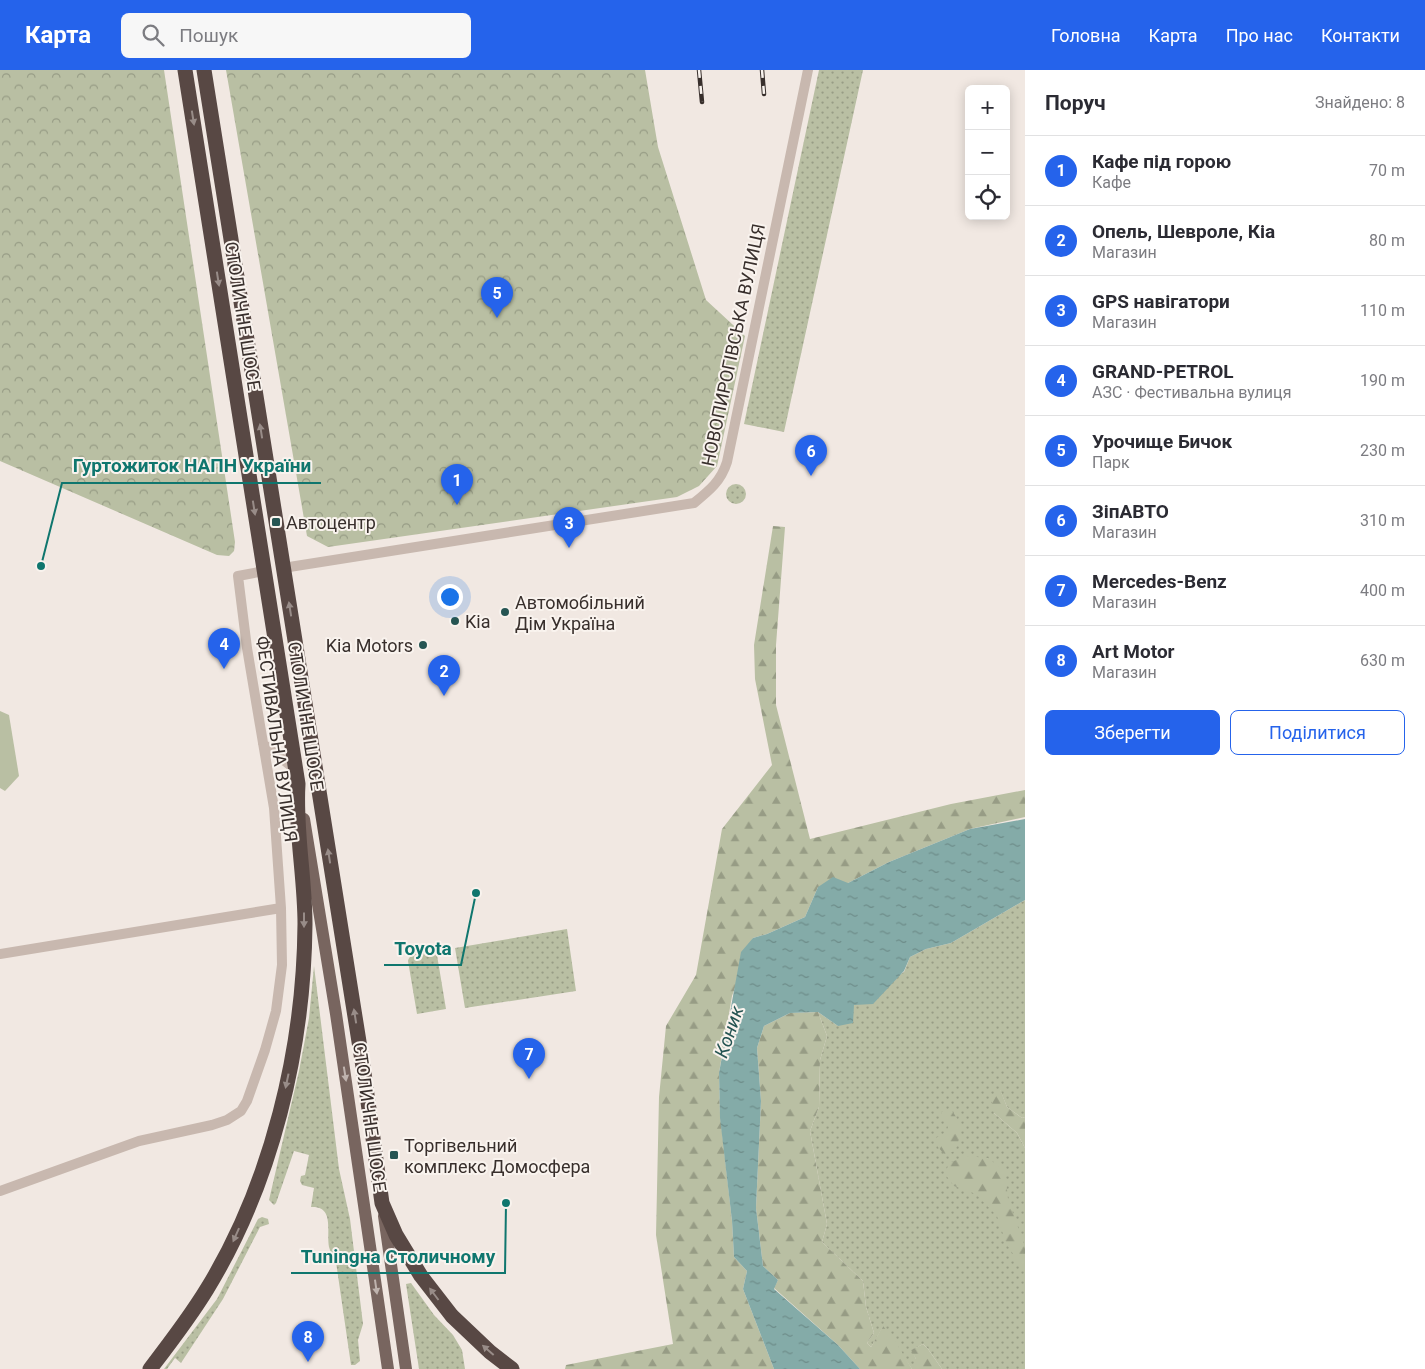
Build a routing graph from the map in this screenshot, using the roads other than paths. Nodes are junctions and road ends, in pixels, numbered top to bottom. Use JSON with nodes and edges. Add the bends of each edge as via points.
{"nodes":[{"id":1,"x":185,"y":70,"type":"edge"},
{"id":2,"x":204,"y":70,"type":"edge"},
{"id":3,"x":808,"y":70,"type":"edge"},
{"id":4,"x":283,"y":568,"type":"junction"},
{"id":5,"x":264,"y":571,"type":"junction"},
{"id":6,"x":263,"y":744,"type":"junction"},
{"id":7,"x":295,"y":769,"type":"junction"},
{"id":8,"x":298,"y":784,"type":"junction"},
{"id":9,"x":280,"y":908,"type":"junction"},
{"id":10,"x":0,"y":954,"type":"edge"},
{"id":11,"x":0,"y":1192,"type":"edge"},
{"id":12,"x":382,"y":1203,"type":"junction"},
{"id":13,"x":150,"y":1369,"type":"edge"},
{"id":14,"x":388,"y":1369,"type":"edge"},
{"id":15,"x":406,"y":1369,"type":"edge"},
{"id":16,"x":512,"y":1369,"type":"edge"}],
"edges":[{"from":1,"to":5,"type":"highway","name":"СТОЛИЧНЕ ШОСЕ","one_way":true},
{"from":4,"to":2,"type":"highway","name":"СТОЛИЧНЕ ШОСЕ","one_way":true},
{"from":3,"to":4,"type":"street","name":"НОВОПИРОГІВСЬКА ВУЛИЦЯ","via":[[727,462],[723,476],[709,490],[694,503]]},
{"from":12,"to":4,"type":"highway","name":"СТОЛИЧНЕ ШОСЕ","one_way":true},
{"from":5,"to":6,"type":"street","name":"ФЕСТИВАЛЬНА ВУЛИЦЯ","via":[[238,576]]},
{"from":5,"to":7,"type":"highway","name":"СТОЛИЧНЕ ШОСЕ"},
{"from":6,"to":7,"type":"street"},
{"from":6,"to":9,"type":"street","name":"ФЕСТИВАЛЬНА ВУЛИЦЯ","via":[[274,808]]},
{"from":7,"to":8,"type":"highway","name":"СТОЛИЧНЕ ШОСЕ"},
{"from":8,"to":13,"type":"highway","one_way":true,"via":[[297,819],[305,924],[302,982],[286,1086],[263,1168],[235,1238],[208,1288]]},
{"from":8,"to":14,"type":"main road","name":"СТОЛИЧНЕ ШОСЕ","one_way":true,"via":[[336,1014]]},
{"from":9,"to":10,"type":"street"},
{"from":9,"to":11,"type":"street","name":"ФЕСТИВАЛЬНА ВУЛИЦЯ","via":[[280,988],[265,1050],[241,1111],[228,1120],[140,1141]]},
{"from":12,"to":15,"type":"main road","name":"СТОЛИЧНЕ ШОСЕ"},
{"from":16,"to":12,"type":"highway","one_way":true,"via":[[472,1336],[437,1298],[408,1256]]}]}
